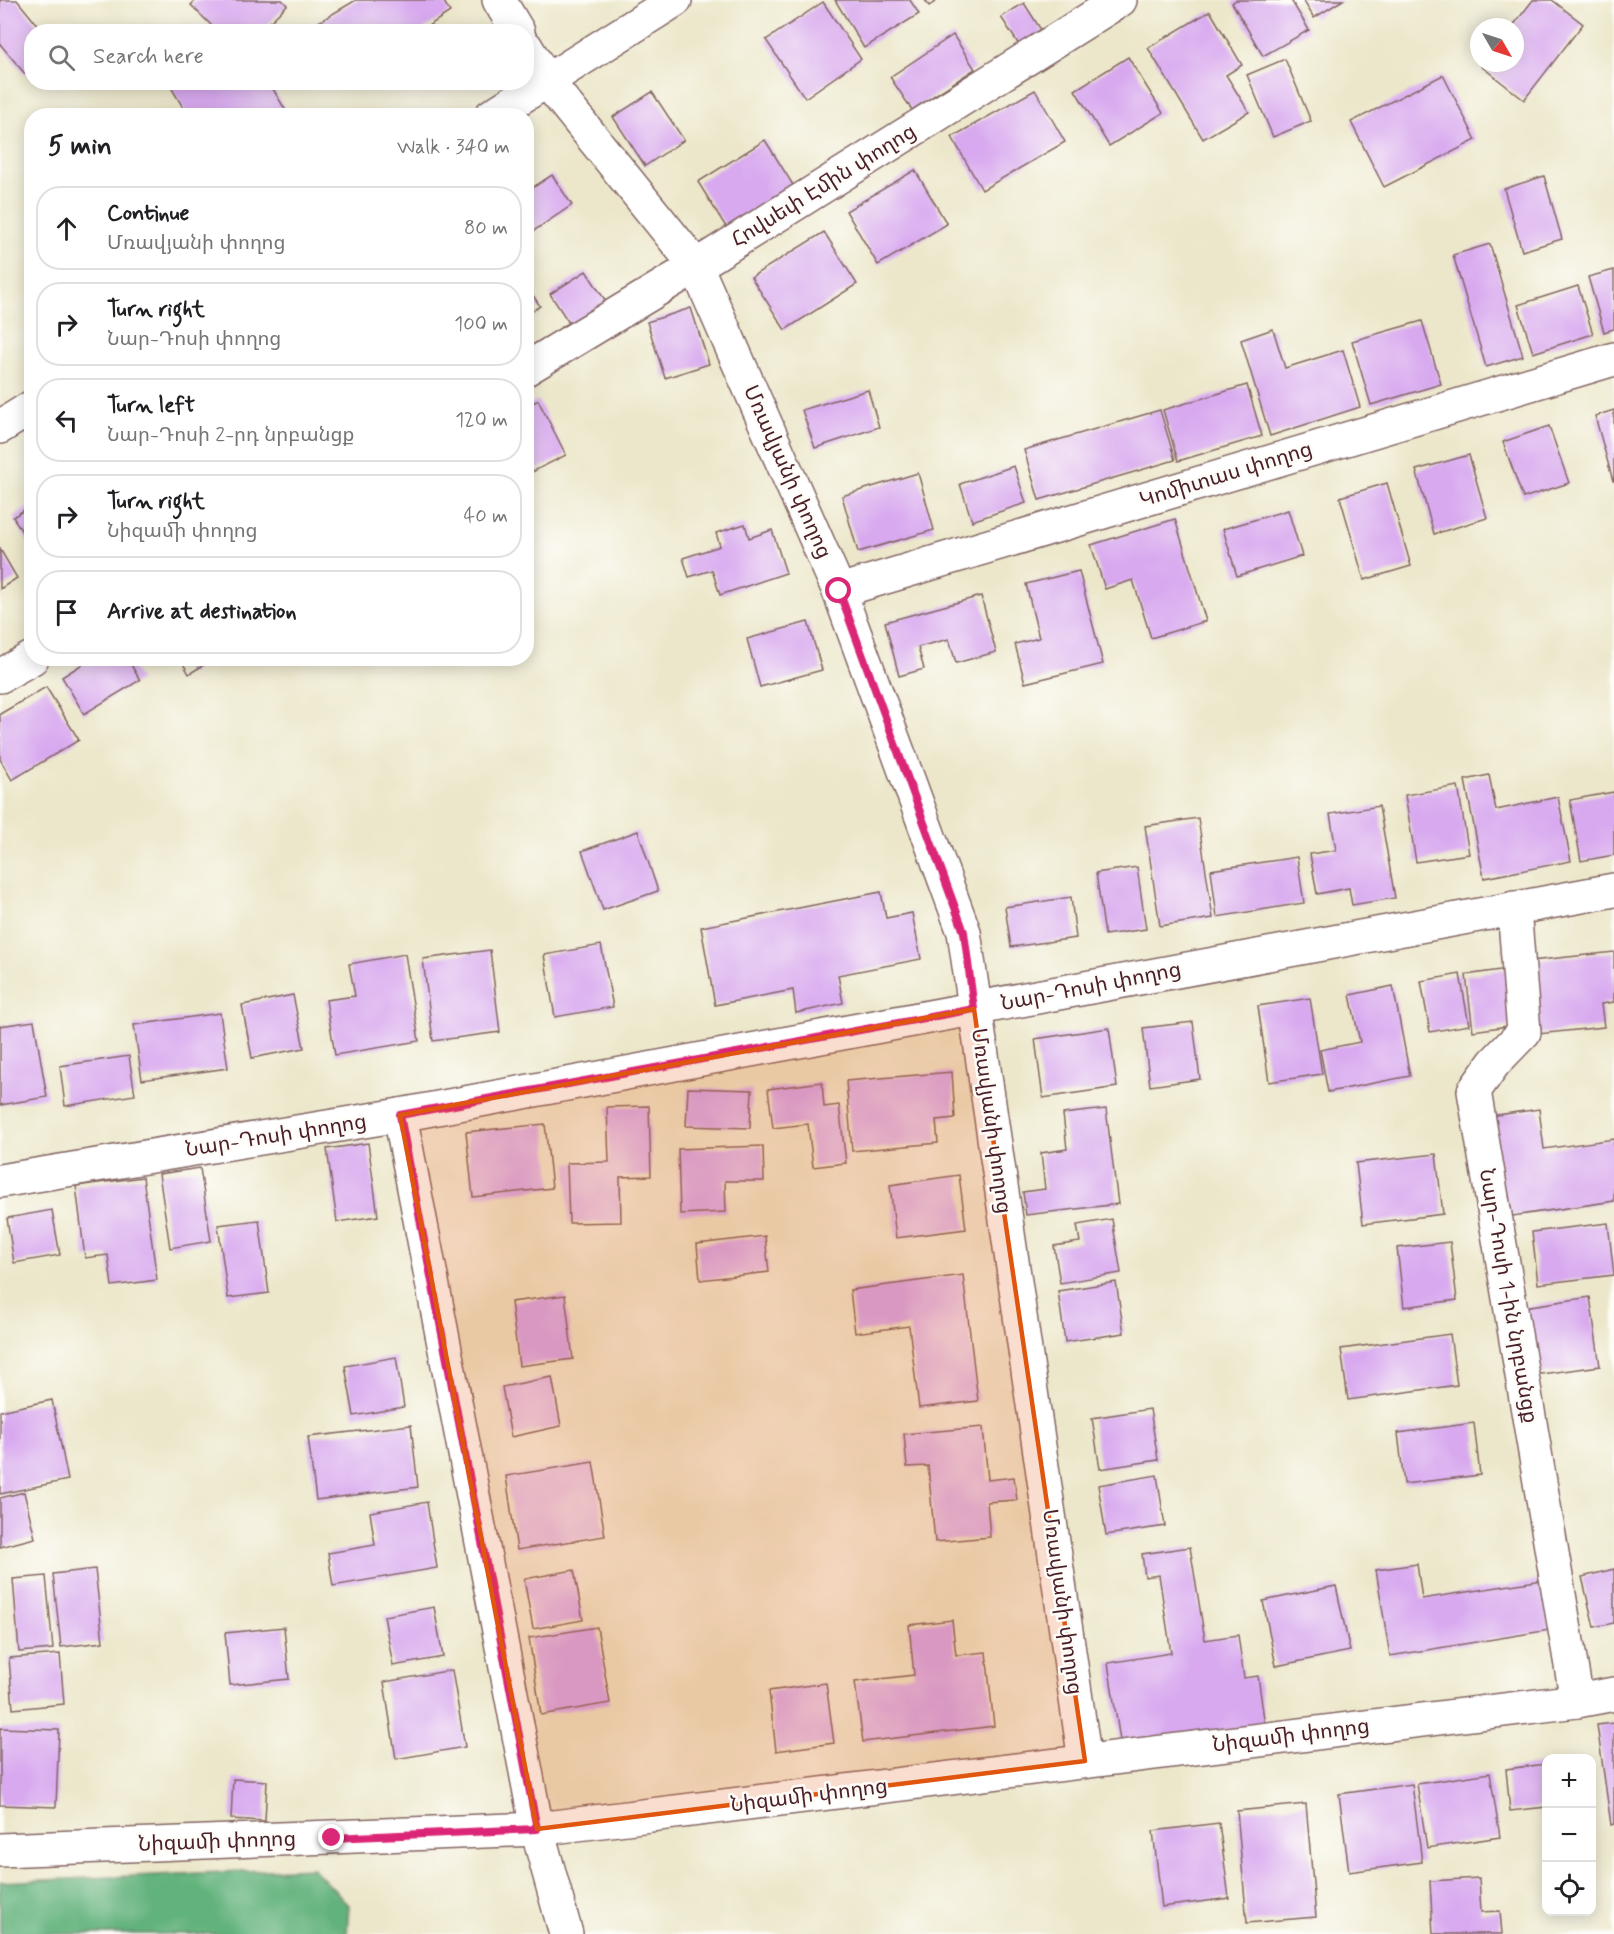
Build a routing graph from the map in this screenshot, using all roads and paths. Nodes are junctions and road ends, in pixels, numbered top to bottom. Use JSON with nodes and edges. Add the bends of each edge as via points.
{"nodes":[{"id":1,"x":499,"y":0,"type":"edge"},
{"id":2,"x":675,"y":0,"type":"edge"},
{"id":3,"x":1120,"y":0,"type":"edge"},
{"id":4,"x":513,"y":24,"type":"edge"},
{"id":5,"x":534,"y":61,"type":"edge"},
{"id":6,"x":546,"y":81,"type":"junction"},
{"id":7,"x":534,"y":89,"type":"edge"},
{"id":8,"x":532,"y":90,"type":"edge"},
{"id":9,"x":504,"y":108,"type":"edge"},
{"id":10,"x":696,"y":266,"type":"junction"},
{"id":11,"x":1614,"y":359,"type":"edge"},
{"id":12,"x":534,"y":364,"type":"edge"},
{"id":13,"x":24,"y":412,"type":"edge"},
{"id":14,"x":0,"y":427,"type":"edge"},
{"id":15,"x":839,"y":591,"type":"junction"},
{"id":16,"x":24,"y":663,"type":"edge"},
{"id":17,"x":0,"y":676,"type":"edge"},
{"id":18,"x":1614,"y":890,"type":"edge"},
{"id":19,"x":1514,"y":909,"type":"junction"},
{"id":20,"x":974,"y":1009,"type":"junction"},
{"id":21,"x":400,"y":1115,"type":"junction"},
{"id":22,"x":0,"y":1181,"type":"edge"},
{"id":23,"x":1614,"y":1694,"type":"edge"},
{"id":24,"x":1577,"y":1701,"type":"junction"},
{"id":25,"x":1085,"y":1761,"type":"junction"},
{"id":26,"x":537,"y":1829,"type":"junction"},
{"id":27,"x":0,"y":1850,"type":"edge"},
{"id":28,"x":566,"y":1934,"type":"edge"}],
"edges":[{"from":1,"to":4,"type":"street"},
{"from":2,"to":6,"type":"street"},
{"from":3,"to":10,"type":"street","name":"Հովսեփ Էմին փողոց"},
{"from":5,"to":6,"type":"street","name":"Մռավյանի փողոց"},
{"from":6,"to":7,"type":"street"},
{"from":6,"to":10,"type":"street","name":"Մռավյանի փողոց"},
{"from":8,"to":9,"type":"street"},
{"from":10,"to":12,"type":"street","name":"Հովսեփ Էմին փողոց"},
{"from":10,"to":15,"type":"street","name":"Մռավյանի փողոց"},
{"from":11,"to":15,"type":"street","name":"Կոմիտաս փողոց"},
{"from":13,"to":14,"type":"street"},
{"from":15,"to":20,"type":"street","name":"Մռավյանի փողոց","via":[[964,932]]},
{"from":16,"to":17,"type":"street"},
{"from":18,"to":19,"type":"street","name":"Նար-Դոսի փողոց"},
{"from":19,"to":20,"type":"street","name":"Նար-Դոսի փողոց"},
{"from":19,"to":24,"type":"street","name":"Նար-Դոսի 1-ին նրբանցք","via":[[1524,1032],[1474,1091]]},
{"from":20,"to":21,"type":"street","name":"Նար-Դոսի փողոց"},
{"from":20,"to":25,"type":"street","name":"Մռավյանի փողոց"},
{"from":21,"to":22,"type":"street","name":"Նար-Դոսի փողոց"},
{"from":21,"to":26,"type":"street"},
{"from":23,"to":24,"type":"street","name":"Նիզամի փողոց"},
{"from":24,"to":25,"type":"street","name":"Նիզամի փողոց"},
{"from":25,"to":26,"type":"street","name":"Նիզամի փողոց"},
{"from":26,"to":27,"type":"street","name":"Նիզամի փողոց"},
{"from":26,"to":28,"type":"street"}]}
